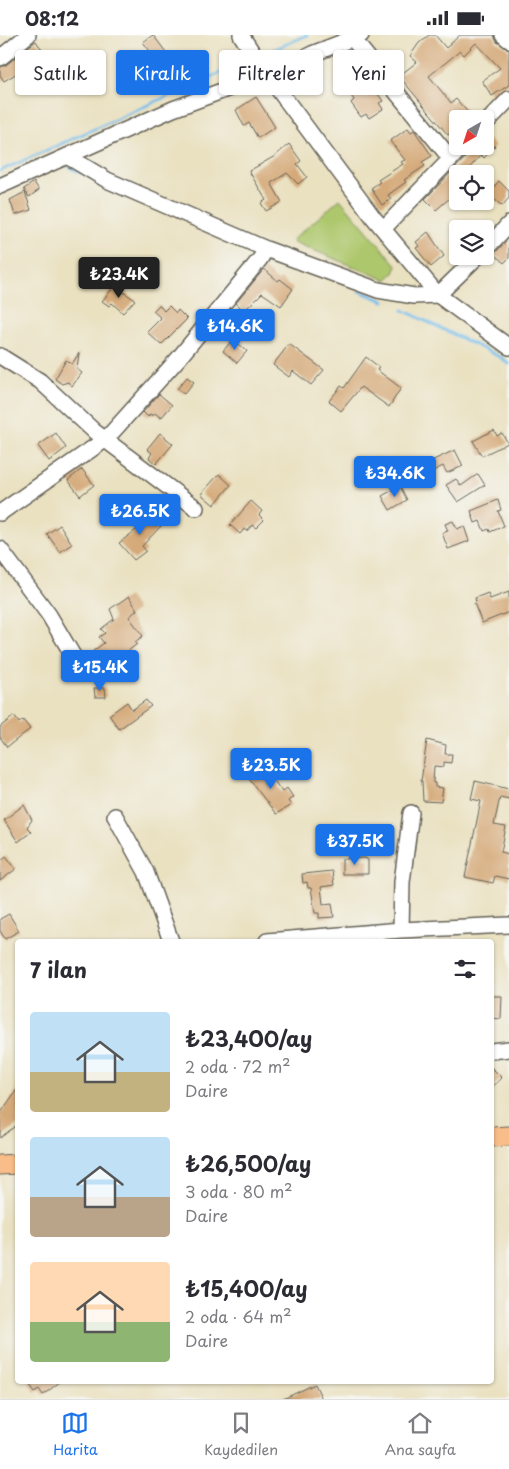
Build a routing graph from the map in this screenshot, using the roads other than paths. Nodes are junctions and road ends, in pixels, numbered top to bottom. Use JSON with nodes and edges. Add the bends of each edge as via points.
{"nodes":[{"id":1,"x":28,"y":35,"type":"edge"},
{"id":2,"x":503,"y":35,"type":"edge"},
{"id":3,"x":357,"y":37,"type":"edge"},
{"id":4,"x":244,"y":38,"type":"edge"},
{"id":5,"x":509,"y":40,"type":"edge"},
{"id":6,"x":252,"y":50,"type":"edge"},
{"id":7,"x":323,"y":50,"type":"edge"},
{"id":8,"x":0,"y":58,"type":"edge"},
{"id":9,"x":219,"y":92,"type":"edge"},
{"id":10,"x":282,"y":95,"type":"edge"},
{"id":11,"x":509,"y":99,"type":"edge"},
{"id":12,"x":494,"y":115,"type":"edge"},
{"id":13,"x":454,"y":155,"type":"edge"},
{"id":14,"x":66,"y":156,"type":"junction"},
{"id":15,"x":450,"y":159,"type":"junction"},
{"id":16,"x":0,"y":186,"type":"edge"},
{"id":17,"x":509,"y":225,"type":"edge"},
{"id":18,"x":383,"y":229,"type":"junction"},
{"id":19,"x":494,"y":241,"type":"edge"},
{"id":20,"x":266,"y":249,"type":"junction"},
{"id":21,"x":469,"y":265,"type":"edge"},
{"id":22,"x":438,"y":295,"type":"junction"},
{"id":23,"x":509,"y":347,"type":"edge"},
{"id":24,"x":0,"y":356,"type":"edge"},
{"id":25,"x":106,"y":439,"type":"junction"},
{"id":26,"x":196,"y":508,"type":"dead end"},
{"id":27,"x":0,"y":513,"type":"edge"},
{"id":28,"x":0,"y":549,"type":"edge"},
{"id":29,"x":78,"y":664,"type":"dead end"},
{"id":30,"x":411,"y":813,"type":"dead end"},
{"id":31,"x":115,"y":816,"type":"dead end"},
{"id":32,"x":509,"y":925,"type":"edge"},
{"id":33,"x":401,"y":930,"type":"junction"},
{"id":34,"x":169,"y":939,"type":"edge"},
{"id":35,"x":291,"y":939,"type":"edge"},
{"id":36,"x":509,"y":1049,"type":"edge"},
{"id":37,"x":494,"y":1051,"type":"edge"},
{"id":38,"x":494,"y":1137,"type":"edge"},
{"id":39,"x":509,"y":1137,"type":"edge"},
{"id":40,"x":15,"y":1164,"type":"edge"},
{"id":41,"x":0,"y":1165,"type":"edge"}],
"edges":[{"from":1,"to":8,"type":"street"},
{"from":2,"to":5,"type":"street"},
{"from":3,"to":7,"type":"street"},
{"from":3,"to":15,"type":"street"},
{"from":4,"to":6,"type":"street"},
{"from":9,"to":14,"type":"street"},
{"from":10,"to":18,"type":"street"},
{"from":11,"to":12,"type":"street"},
{"from":13,"to":15,"type":"street"},
{"from":14,"to":16,"type":"street"},
{"from":14,"to":20,"type":"street","via":[[107,180]]},
{"from":15,"to":18,"type":"street"},
{"from":17,"to":19,"type":"street"},
{"from":18,"to":22,"type":"street"},
{"from":20,"to":22,"type":"street","via":[[378,289],[414,296]]},
{"from":20,"to":25,"type":"street","via":[[178,359]]},
{"from":21,"to":22,"type":"street"},
{"from":22,"to":23,"type":"street"},
{"from":24,"to":25,"type":"street","via":[[40,381]]},
{"from":25,"to":26,"type":"street"},
{"from":25,"to":27,"type":"street"},
{"from":28,"to":29,"type":"street","via":[[49,615]]},
{"from":30,"to":33,"type":"street","via":[[402,882]]},
{"from":31,"to":34,"type":"street","via":[[146,872]]},
{"from":32,"to":33,"type":"street"},
{"from":33,"to":35,"type":"street"},
{"from":36,"to":37,"type":"street"},
{"from":38,"to":39,"type":"main road"},
{"from":40,"to":41,"type":"main road"}]}
